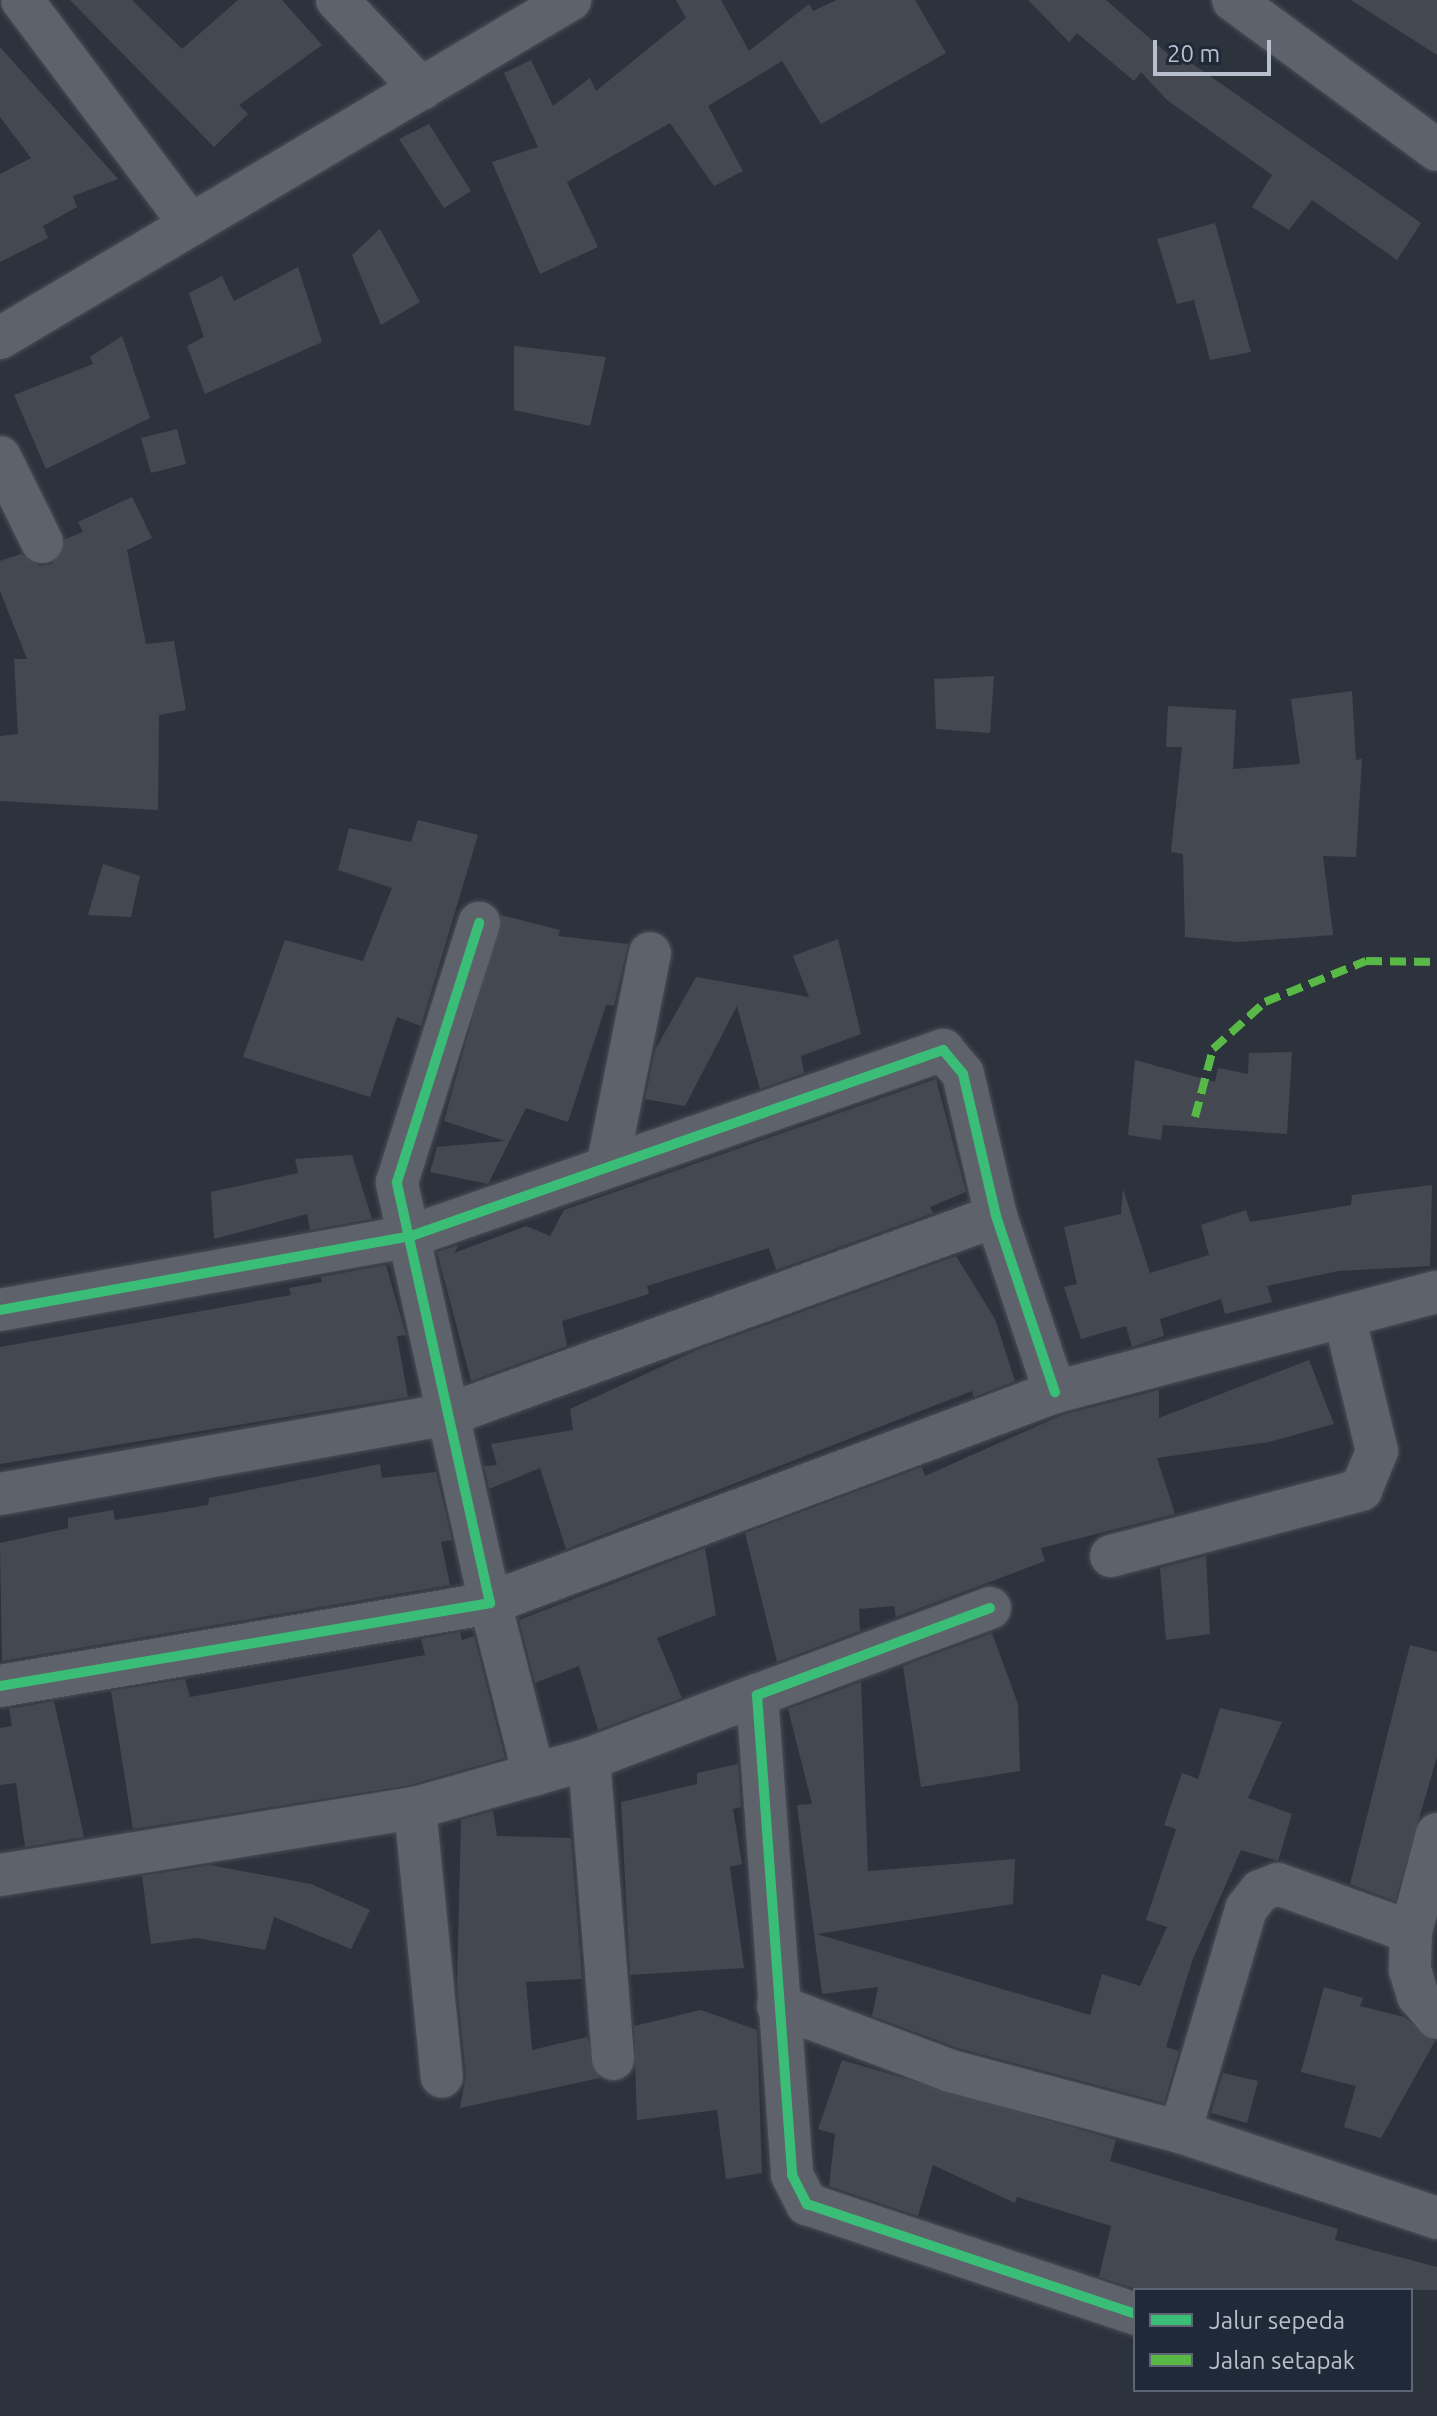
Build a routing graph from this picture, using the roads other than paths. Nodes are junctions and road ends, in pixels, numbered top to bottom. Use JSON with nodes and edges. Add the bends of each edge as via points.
{"nodes":[{"id":1,"x":22,"y":0,"type":"edge"},
{"id":2,"x":337,"y":0,"type":"edge"},
{"id":3,"x":570,"y":0,"type":"edge"},
{"id":4,"x":1233,"y":0,"type":"edge"},
{"id":5,"x":422,"y":89,"type":"junction"},
{"id":6,"x":1437,"y":150,"type":"edge"},
{"id":7,"x":191,"y":225,"type":"junction"},
{"id":8,"x":0,"y":338,"type":"edge"},
{"id":9,"x":0,"y":457,"type":"edge"},
{"id":10,"x":42,"y":542,"type":"dead end"},
{"id":11,"x":479,"y":923,"type":"dead end"},
{"id":12,"x":650,"y":953,"type":"dead end"},
{"id":13,"x":608,"y":1163,"type":"junction"},
{"id":14,"x":996,"y":1216,"type":"junction"},
{"id":15,"x":411,"y":1236,"type":"junction"},
{"id":16,"x":1437,"y":1292,"type":"edge"},
{"id":17,"x":0,"y":1310,"type":"edge"},
{"id":18,"x":1344,"y":1316,"type":"junction"},
{"id":19,"x":1055,"y":1392,"type":"junction"},
{"id":20,"x":453,"y":1413,"type":"junction"},
{"id":21,"x":0,"y":1494,"type":"edge"},
{"id":22,"x":1111,"y":1556,"type":"dead end"},
{"id":23,"x":490,"y":1603,"type":"junction"},
{"id":24,"x":990,"y":1608,"type":"dead end"},
{"id":25,"x":0,"y":1686,"type":"edge"},
{"id":26,"x":757,"y":1695,"type":"junction"},
{"id":27,"x":589,"y":1759,"type":"junction"},
{"id":28,"x":534,"y":1775,"type":"junction"},
{"id":29,"x":415,"y":1808,"type":"junction"},
{"id":30,"x":1437,"y":1834,"type":"edge"},
{"id":31,"x":0,"y":1875,"type":"edge"},
{"id":32,"x":1411,"y":1932,"type":"junction"},
{"id":33,"x":778,"y":2006,"type":"junction"},
{"id":34,"x":1437,"y":2018,"type":"edge"},
{"id":35,"x":613,"y":2059,"type":"dead end"},
{"id":36,"x":442,"y":2077,"type":"dead end"},
{"id":37,"x":1180,"y":2132,"type":"junction"},
{"id":38,"x":1437,"y":2218,"type":"edge"},
{"id":39,"x":1133,"y":2313,"type":"edge"}],
"edges":[{"from":1,"to":7,"type":"street"},
{"from":2,"to":5,"type":"street"},
{"from":3,"to":5,"type":"street"},
{"from":4,"to":6,"type":"street"},
{"from":5,"to":7,"type":"street"},
{"from":7,"to":8,"type":"street"},
{"from":9,"to":10,"type":"street"},
{"from":11,"to":15,"type":"street","via":[[397,1182]]},
{"from":12,"to":13,"type":"street"},
{"from":13,"to":14,"type":"street","via":[[943,1050],[963,1074]]},
{"from":13,"to":15,"type":"street"},
{"from":14,"to":19,"type":"street"},
{"from":14,"to":20,"type":"street"},
{"from":15,"to":17,"type":"street"},
{"from":15,"to":20,"type":"street"},
{"from":16,"to":18,"type":"street"},
{"from":18,"to":19,"type":"street"},
{"from":18,"to":22,"type":"street","via":[[1377,1451],[1361,1490]]},
{"from":19,"to":23,"type":"street"},
{"from":20,"to":21,"type":"street"},
{"from":20,"to":23,"type":"street"},
{"from":23,"to":25,"type":"street"},
{"from":23,"to":28,"type":"street"},
{"from":24,"to":26,"type":"street"},
{"from":26,"to":27,"type":"street"},
{"from":26,"to":33,"type":"street"},
{"from":27,"to":28,"type":"street"},
{"from":27,"to":35,"type":"street"},
{"from":28,"to":29,"type":"street"},
{"from":29,"to":31,"type":"street"},
{"from":29,"to":36,"type":"street"},
{"from":30,"to":32,"type":"street"},
{"from":32,"to":34,"type":"street","via":[[1410,1970],[1418,1996]]},
{"from":32,"to":37,"type":"street","via":[[1278,1884],[1260,1891],[1246,1909]]},
{"from":33,"to":37,"type":"street","via":[[951,2071]]},
{"from":33,"to":39,"type":"street","via":[[792,2175],[807,2204]]},
{"from":37,"to":38,"type":"street"}]}
